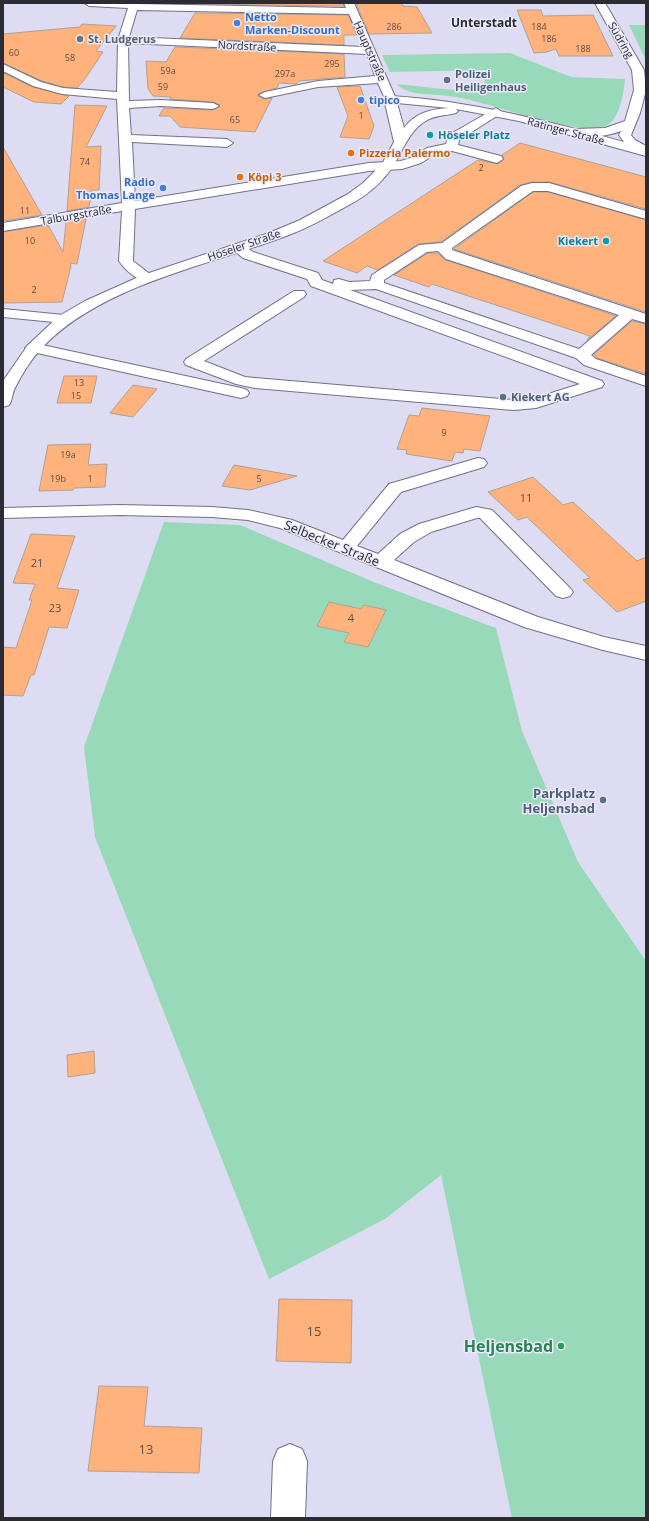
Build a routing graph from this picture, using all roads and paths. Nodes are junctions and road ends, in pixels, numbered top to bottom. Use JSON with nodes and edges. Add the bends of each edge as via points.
{"nodes":[{"id":1,"x":89,"y":3,"type":"edge"},
{"id":2,"x":600,"y":3,"type":"edge"},
{"id":3,"x":133,"y":5,"type":"edge"},
{"id":4,"x":350,"y":7,"type":"edge"},
{"id":5,"x":123,"y":40,"type":"junction"},
{"id":6,"x":371,"y":51,"type":"junction"},
{"id":7,"x":3,"y":67,"type":"edge"},
{"id":8,"x":382,"y":78,"type":"junction"},
{"id":9,"x":265,"y":95,"type":"dead end"},
{"id":10,"x":390,"y":99,"type":"junction"},
{"id":11,"x":123,"y":100,"type":"junction"},
{"id":12,"x":213,"y":106,"type":"dead end"},
{"id":13,"x":491,"y":111,"type":"junction"},
{"id":14,"x":628,"y":124,"type":"junction"},
{"id":15,"x":575,"y":133,"type":"junction"},
{"id":16,"x":125,"y":138,"type":"junction"},
{"id":17,"x":400,"y":142,"type":"junction"},
{"id":18,"x":227,"y":143,"type":"dead end"},
{"id":19,"x":452,"y":147,"type":"junction"},
{"id":20,"x":646,"y":151,"type":"edge"},
{"id":21,"x":497,"y":159,"type":"dead end"},
{"id":22,"x":387,"y":166,"type":"junction"},
{"id":23,"x":129,"y":206,"type":"junction"},
{"id":24,"x":646,"y":215,"type":"edge"},
{"id":25,"x":3,"y":227,"type":"edge"},
{"id":26,"x":445,"y":247,"type":"junction"},
{"id":27,"x":238,"y":248,"type":"junction"},
{"id":28,"x":313,"y":276,"type":"junction"},
{"id":29,"x":148,"y":278,"type":"junction"},
{"id":30,"x":377,"y":285,"type":"junction"},
{"id":31,"x":299,"y":294,"type":"dead end"},
{"id":32,"x":3,"y":313,"type":"edge"},
{"id":33,"x":630,"y":314,"type":"junction"},
{"id":34,"x":64,"y":318,"type":"junction"},
{"id":35,"x":646,"y":319,"type":"edge"},
{"id":36,"x":33,"y":348,"type":"junction"},
{"id":37,"x":581,"y":355,"type":"junction"},
{"id":38,"x":646,"y":381,"type":"edge"},
{"id":39,"x":268,"y":399,"type":"dead end"},
{"id":40,"x":3,"y":402,"type":"edge"},
{"id":41,"x":478,"y":463,"type":"dead end"},
{"id":42,"x":3,"y":513,"type":"edge"},
{"id":43,"x":346,"y":548,"type":"junction"},
{"id":44,"x":380,"y":563,"type":"junction"},
{"id":45,"x":563,"y":592,"type":"dead end"},
{"id":46,"x":646,"y":653,"type":"edge"},
{"id":47,"x":290,"y":1461,"type":"dead end"},
{"id":48,"x":288,"y":1518,"type":"edge"}],
"edges":[{"from":1,"to":3,"type":"street"},
{"from":2,"to":14,"type":"street","name":"Südring","via":[[638,70],[640,90]]},
{"from":3,"to":4,"type":"street"},
{"from":3,"to":5,"type":"street"},
{"from":4,"to":6,"type":"street","name":"Hauptstraße"},
{"from":5,"to":6,"type":"street","name":"Nordstraße"},
{"from":5,"to":11,"type":"street"},
{"from":6,"to":8,"type":"street","name":"Hauptstraße"},
{"from":7,"to":11,"type":"street","via":[[37,84],[62,91]]},
{"from":8,"to":9,"type":"street","via":[[312,84]]},
{"from":8,"to":10,"type":"street","name":"Hauptstraße"},
{"from":10,"to":13,"type":"street","name":"Ratinger Straße"},
{"from":10,"to":17,"type":"street"},
{"from":11,"to":12,"type":"street"},
{"from":11,"to":16,"type":"street"},
{"from":13,"to":15,"type":"street","name":"Ratinger Straße"},
{"from":13,"to":17,"type":"street","name":"Ratinger Straße","via":[[447,111],[424,116],[411,125]]},
{"from":13,"to":19,"type":"street","via":[[453,138]]},
{"from":14,"to":15,"type":"street","via":[[607,132]]},
{"from":14,"to":20,"type":"street","name":"Südring","via":[[626,138]]},
{"from":15,"to":20,"type":"street","name":"Ratinger Straße"},
{"from":16,"to":18,"type":"street"},
{"from":16,"to":23,"type":"street"},
{"from":17,"to":22,"type":"street","name":"Höseler Straße"},
{"from":19,"to":21,"type":"street","via":[[477,150]]},
{"from":19,"to":22,"type":"street","via":[[431,151],[417,160],[402,165]]},
{"from":22,"to":23,"type":"street","name":"Talburgstraße","via":[[369,167],[192,199]]},
{"from":22,"to":27,"type":"street","name":"Höseler Straße","via":[[368,186],[334,208],[274,236]]},
{"from":23,"to":25,"type":"street","name":"Talburgstraße"},
{"from":23,"to":29,"type":"street","via":[[126,261]]},
{"from":24,"to":26,"type":"street","via":[[549,187],[532,187]]},
{"from":26,"to":30,"type":"street","via":[[424,248],[377,278]]},
{"from":26,"to":33,"type":"street","via":[[445,252],[451,256]]},
{"from":27,"to":28,"type":"street","via":[[248,255]]},
{"from":27,"to":29,"type":"street","name":"Höseler Straße"},
{"from":28,"to":30,"type":"street","via":[[347,286]]},
{"from":28,"to":31,"type":"street","via":[[316,284],[596,384],[530,405],[255,383],[242,381],[192,362]]},
{"from":29,"to":34,"type":"street","name":"Höseler Straße"},
{"from":30,"to":37,"type":"street"},
{"from":32,"to":34,"type":"street"},
{"from":33,"to":35,"type":"street"},
{"from":33,"to":37,"type":"street"},
{"from":34,"to":36,"type":"street","name":"Höseler Straße"},
{"from":36,"to":39,"type":"street"},
{"from":36,"to":40,"type":"street","name":"Höseler Straße","via":[[7,387]]},
{"from":37,"to":38,"type":"street","via":[[590,362]]},
{"from":41,"to":43,"type":"street","via":[[395,488]]},
{"from":42,"to":43,"type":"street","name":"Selbecker Straße","via":[[119,510],[248,515],[286,524]]},
{"from":43,"to":44,"type":"street","name":"Selbecker Straße"},
{"from":44,"to":45,"type":"street","via":[[407,538],[425,528],[476,512],[486,514]]},
{"from":44,"to":46,"type":"street","name":"Selbecker Straße","via":[[531,622],[603,644]]},
{"from":47,"to":48,"type":"street"}]}
